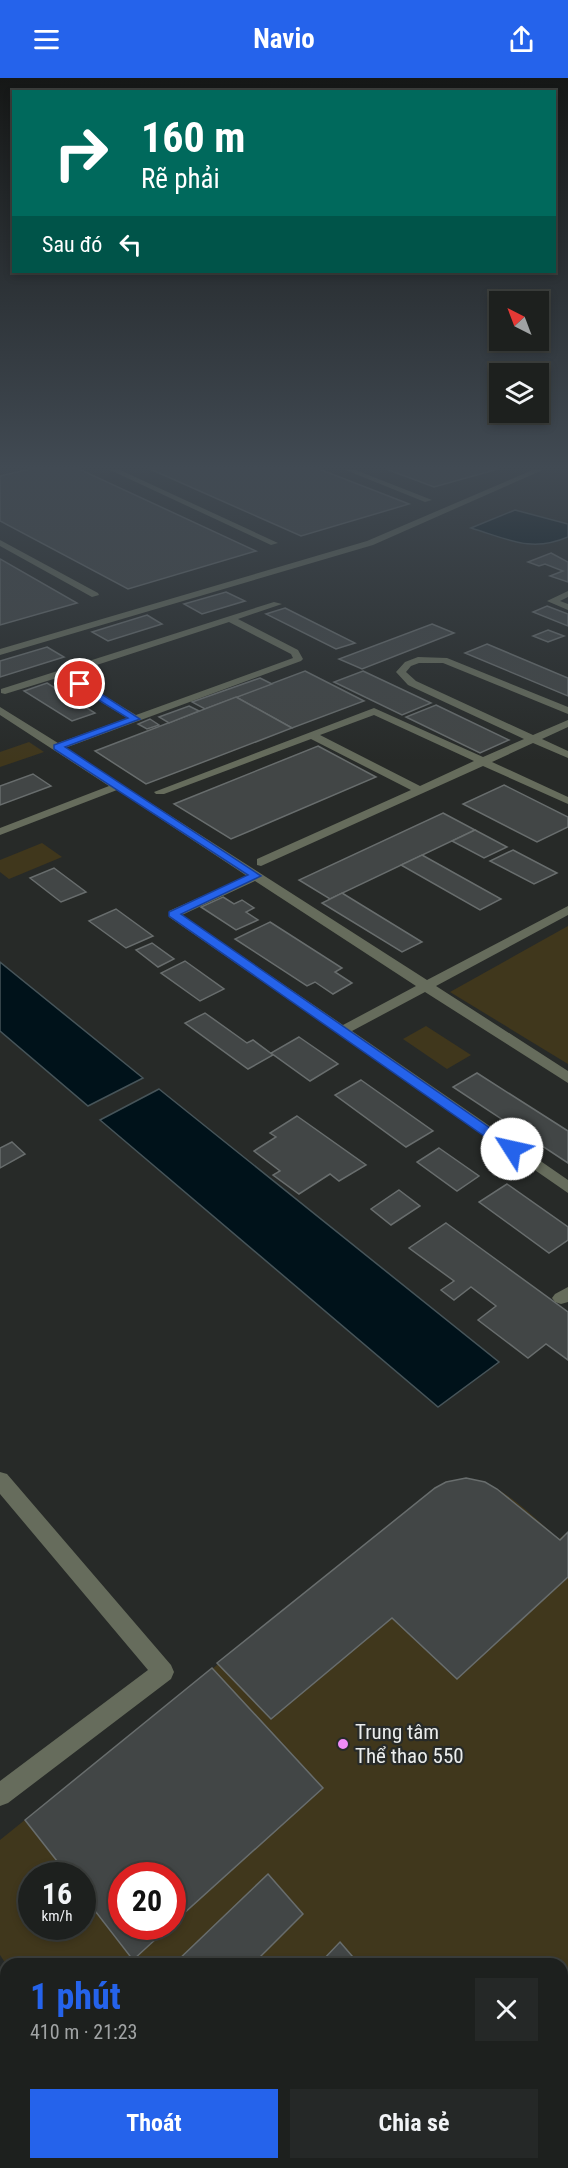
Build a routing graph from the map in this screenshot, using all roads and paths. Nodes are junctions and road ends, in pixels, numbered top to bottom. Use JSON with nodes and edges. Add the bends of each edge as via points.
{"nodes":[{"id":1,"x":43,"y":567,"type":"edge"},
{"id":2,"x":290,"y":567,"type":"edge"},
{"id":3,"x":568,"y":594,"type":"edge"},
{"id":4,"x":95,"y":595,"type":"dead end"},
{"id":5,"x":277,"y":604,"type":"dead end"},
{"id":6,"x":568,"y":607,"type":"edge"},
{"id":7,"x":230,"y":619,"type":"junction"},
{"id":8,"x":0,"y":652,"type":"edge"},
{"id":9,"x":61,"y":673,"type":"junction"},
{"id":10,"x":5,"y":691,"type":"dead end"},
{"id":11,"x":0,"y":710,"type":"edge"},
{"id":12,"x":568,"y":711,"type":"edge"},
{"id":13,"x":136,"y":719,"type":"junction"},
{"id":14,"x":568,"y":723,"type":"edge"},
{"id":15,"x":312,"y":735,"type":"junction"},
{"id":16,"x":533,"y":739,"type":"junction"},
{"id":17,"x":57,"y":747,"type":"junction"},
{"id":18,"x":568,"y":755,"type":"edge"},
{"id":19,"x":483,"y":762,"type":"junction"},
{"id":20,"x":118,"y":786,"type":"junction"},
{"id":21,"x":419,"y":790,"type":"junction"},
{"id":22,"x":160,"y":792,"type":"dead end"},
{"id":23,"x":568,"y":801,"type":"edge"},
{"id":24,"x":0,"y":832,"type":"edge"},
{"id":25,"x":261,"y":861,"type":"dead end"},
{"id":26,"x":256,"y":876,"type":"junction"},
{"id":27,"x":568,"y":910,"type":"edge"},
{"id":28,"x":426,"y":987,"type":"junction"},
{"id":29,"x":342,"y":1032,"type":"junction"},
{"id":30,"x":568,"y":1078,"type":"edge"},
{"id":31,"x":568,"y":1188,"type":"edge"},
{"id":32,"x":0,"y":1480,"type":"edge"},
{"id":33,"x":0,"y":1795,"type":"edge"}],
"edges":[{"from":1,"to":4,"type":"lane"},
{"from":2,"to":8,"type":"lane"},
{"from":3,"to":6,"type":"lane","via":[[552,601]]},
{"from":5,"to":7,"type":"lane"},
{"from":7,"to":9,"type":"lane"},
{"from":7,"to":13,"type":"lane","via":[[295,652],[298,659]]},
{"from":9,"to":10,"type":"lane"},
{"from":9,"to":13,"type":"lane"},
{"from":11,"to":17,"type":"lane"},
{"from":12,"to":16,"type":"lane","via":[[444,660],[418,660],[402,670],[412,683]]},
{"from":13,"to":17,"type":"lane"},
{"from":14,"to":16,"type":"lane"},
{"from":15,"to":19,"type":"lane","via":[[374,711]]},
{"from":15,"to":21,"type":"lane"},
{"from":15,"to":22,"type":"lane"},
{"from":16,"to":18,"type":"lane"},
{"from":16,"to":19,"type":"lane"},
{"from":17,"to":20,"type":"lane"},
{"from":19,"to":21,"type":"lane"},
{"from":19,"to":23,"type":"lane"},
{"from":20,"to":24,"type":"lane"},
{"from":20,"to":26,"type":"lane"},
{"from":21,"to":25,"type":"lane"},
{"from":26,"to":28,"type":"lane"},
{"from":26,"to":29,"type":"lane","via":[[173,914]]},
{"from":27,"to":28,"type":"lane"},
{"from":28,"to":29,"type":"lane"},
{"from":28,"to":30,"type":"lane"},
{"from":29,"to":31,"type":"lane"},
{"from":32,"to":33,"type":"lane","via":[[163,1672]]}]}
